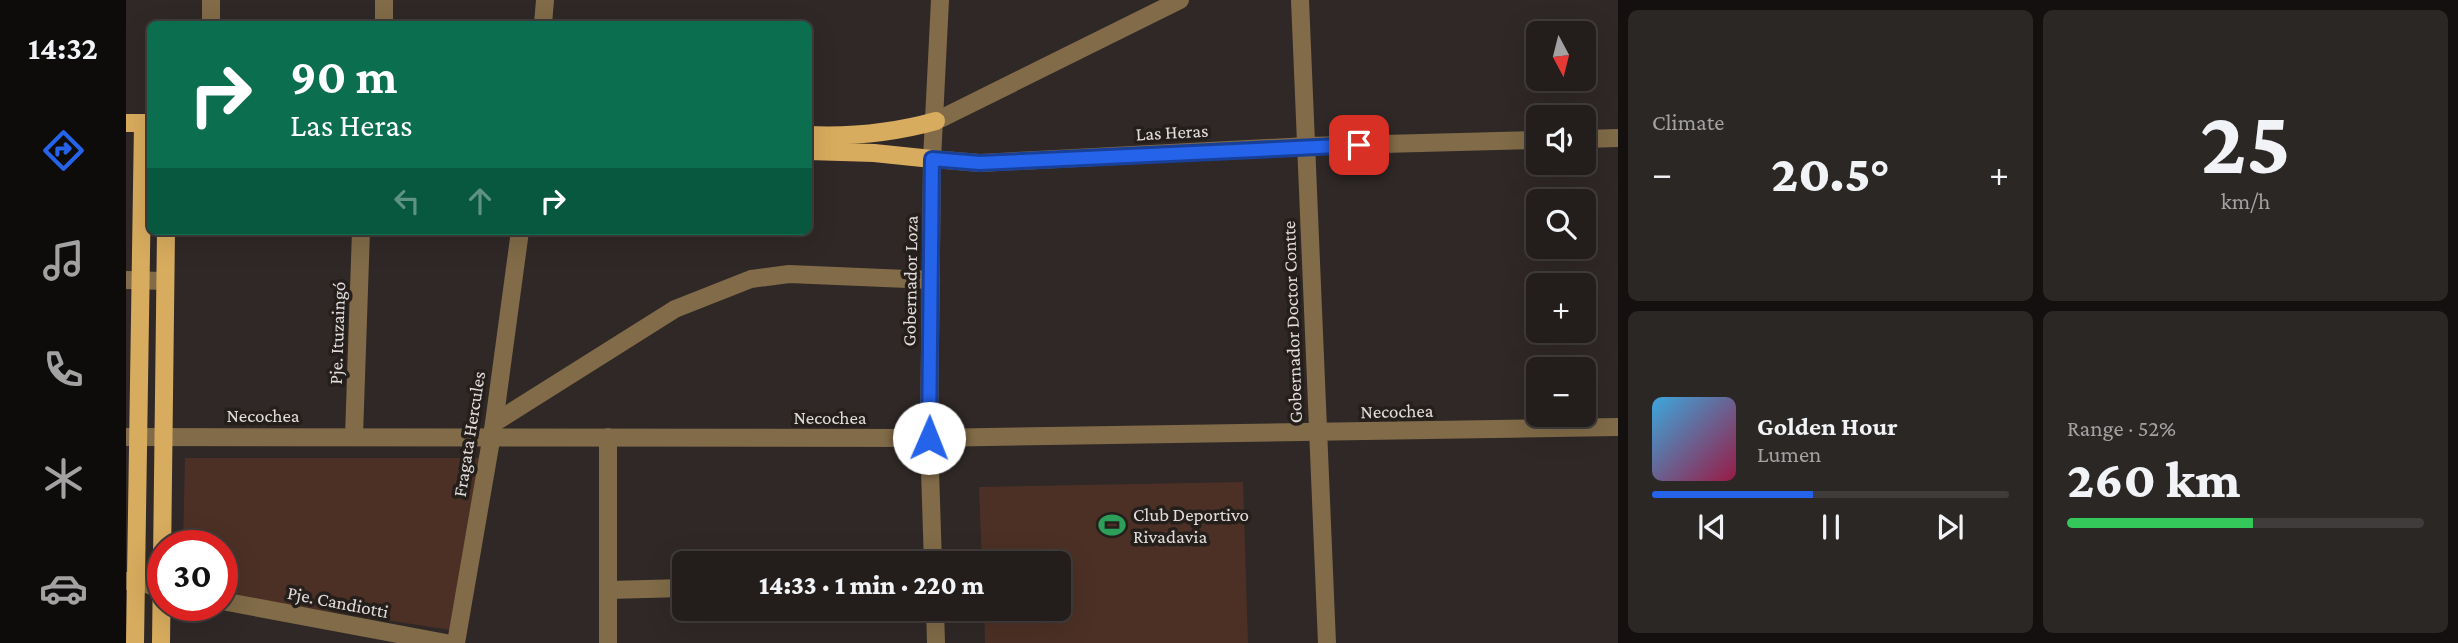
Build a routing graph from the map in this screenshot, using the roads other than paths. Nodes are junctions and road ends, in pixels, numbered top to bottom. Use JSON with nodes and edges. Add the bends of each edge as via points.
{"nodes":[{"id":1,"x":211,"y":0,"type":"edge"},
{"id":2,"x":384,"y":0,"type":"edge"},
{"id":3,"x":545,"y":0,"type":"edge"},
{"id":4,"x":940,"y":0,"type":"edge"},
{"id":5,"x":1180,"y":0,"type":"edge"},
{"id":6,"x":1300,"y":0,"type":"edge"},
{"id":7,"x":211,"y":21,"type":"edge"},
{"id":8,"x":384,"y":21,"type":"edge"},
{"id":9,"x":543,"y":21,"type":"edge"},
{"id":10,"x":936,"y":121,"type":"junction"},
{"id":11,"x":140,"y":123,"type":"edge"},
{"id":12,"x":812,"y":135,"type":"edge"},
{"id":13,"x":1618,"y":138,"type":"edge"},
{"id":14,"x":1596,"y":139,"type":"edge"},
{"id":15,"x":1526,"y":140,"type":"edge"},
{"id":16,"x":140,"y":144,"type":"edge"},
{"id":17,"x":1307,"y":146,"type":"junction"},
{"id":18,"x":812,"y":151,"type":"edge"},
{"id":19,"x":932,"y":159,"type":"junction"},
{"id":20,"x":166,"y":235,"type":"edge"},
{"id":21,"x":361,"y":235,"type":"edge"},
{"id":22,"x":519,"y":235,"type":"edge"},
{"id":23,"x":931,"y":280,"type":"junction"},
{"id":24,"x":134,"y":281,"type":"edge"},
{"id":25,"x":165,"y":281,"type":"junction"},
{"id":26,"x":1618,"y":427,"type":"edge"},
{"id":27,"x":492,"y":430,"type":"junction"},
{"id":28,"x":1317,"y":434,"type":"junction"},
{"id":29,"x":133,"y":436,"type":"edge"},
{"id":30,"x":355,"y":436,"type":"junction"},
{"id":31,"x":162,"y":437,"type":"junction"},
{"id":32,"x":608,"y":437,"type":"junction"},
{"id":33,"x":929,"y":438,"type":"junction"},
{"id":34,"x":162,"y":530,"type":"edge"},
{"id":35,"x":933,"y":551,"type":"edge"},
{"id":36,"x":131,"y":580,"type":"edge"},
{"id":37,"x":672,"y":588,"type":"edge"},
{"id":38,"x":608,"y":590,"type":"junction"},
{"id":39,"x":238,"y":604,"type":"edge"},
{"id":40,"x":161,"y":621,"type":"edge"},
{"id":41,"x":935,"y":621,"type":"edge"},
{"id":42,"x":135,"y":643,"type":"edge"},
{"id":43,"x":161,"y":643,"type":"edge"},
{"id":44,"x":446,"y":643,"type":"edge"},
{"id":45,"x":456,"y":643,"type":"edge"},
{"id":46,"x":608,"y":643,"type":"edge"},
{"id":47,"x":936,"y":643,"type":"edge"},
{"id":48,"x":1327,"y":643,"type":"edge"}],
"edges":[{"from":1,"to":7,"type":"street"},
{"from":2,"to":8,"type":"street"},
{"from":3,"to":9,"type":"street"},
{"from":4,"to":10,"type":"street","name":"Gobernador Loza"},
{"from":5,"to":10,"type":"street"},
{"from":6,"to":17,"type":"street","name":"Gobernador Doctor Contte"},
{"from":10,"to":12,"type":"main road","via":[[900,131]]},
{"from":10,"to":19,"type":"street","name":"Gobernador Loza"},
{"from":11,"to":16,"type":"main road"},
{"from":13,"to":14,"type":"street"},
{"from":15,"to":17,"type":"street","name":"Las Heras"},
{"from":16,"to":24,"type":"main road"},
{"from":17,"to":19,"type":"street","name":"Las Heras","via":[[980,163]]},
{"from":17,"to":28,"type":"street","name":"Gobernador Doctor Contte"},
{"from":18,"to":19,"type":"main road","name":"Las Heras"},
{"from":19,"to":23,"type":"street","name":"Gobernador Loza"},
{"from":20,"to":25,"type":"main road"},
{"from":21,"to":30,"type":"street","name":"Pje. Ituzaingó"},
{"from":22,"to":27,"type":"street","name":"Fragata Hercules"},
{"from":23,"to":27,"type":"street","via":[[789,274],[751,279],[675,309]]},
{"from":23,"to":33,"type":"street","name":"Gobernador Loza"},
{"from":24,"to":25,"type":"street"},
{"from":24,"to":29,"type":"main road"},
{"from":25,"to":31,"type":"main road"},
{"from":26,"to":28,"type":"street","name":"Necochea"},
{"from":27,"to":30,"type":"street","name":"Necochea"},
{"from":27,"to":32,"type":"street","name":"Necochea"},
{"from":27,"to":45,"type":"street","name":"Fragata Hercules"},
{"from":28,"to":33,"type":"street","name":"Necochea"},
{"from":28,"to":48,"type":"street","name":"Gobernador Doctor Contte"},
{"from":29,"to":31,"type":"street","name":"Necochea"},
{"from":29,"to":36,"type":"main road"},
{"from":30,"to":31,"type":"street","name":"Necochea"},
{"from":31,"to":34,"type":"main road"},
{"from":32,"to":33,"type":"street","name":"Necochea"},
{"from":32,"to":38,"type":"street"},
{"from":33,"to":35,"type":"street","name":"Gobernador Loza"},
{"from":36,"to":42,"type":"main road"},
{"from":37,"to":38,"type":"street"},
{"from":38,"to":46,"type":"street"},
{"from":39,"to":44,"type":"street","name":"Pje. Candiotti"},
{"from":40,"to":43,"type":"main road"},
{"from":41,"to":47,"type":"street"}]}
